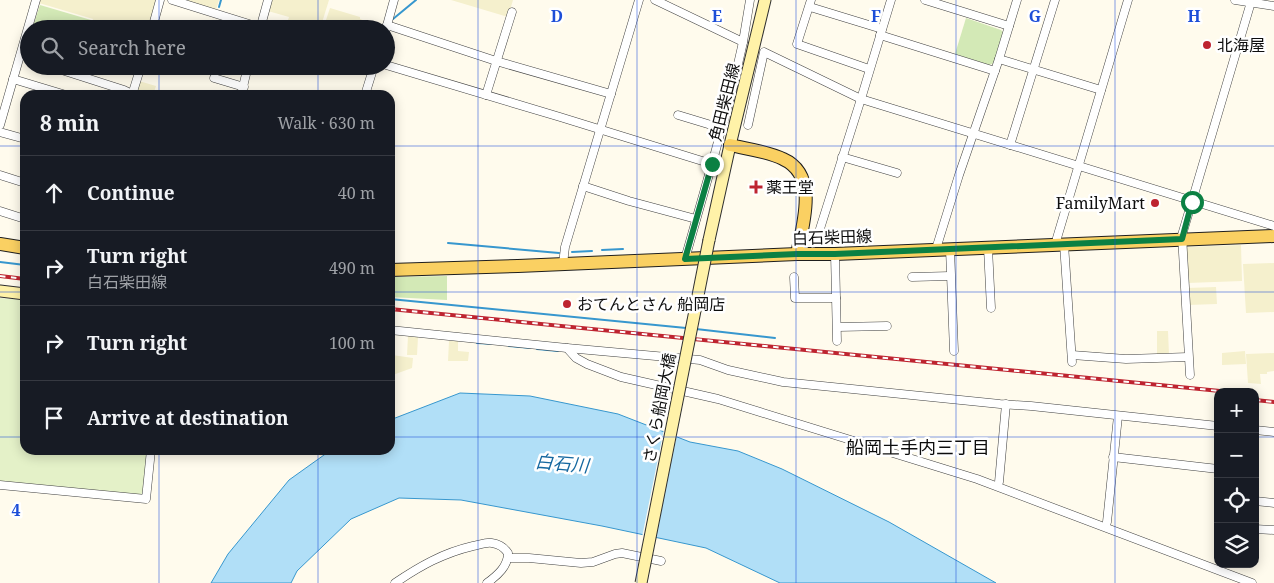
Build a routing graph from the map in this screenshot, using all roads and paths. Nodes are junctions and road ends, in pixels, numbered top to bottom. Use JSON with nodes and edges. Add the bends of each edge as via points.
{"nodes":[{"id":1,"x":36,"y":0,"type":"edge"},
{"id":2,"x":160,"y":0,"type":"edge"},
{"id":3,"x":172,"y":0,"type":"edge"},
{"id":4,"x":268,"y":0,"type":"edge"},
{"id":5,"x":639,"y":0,"type":"edge"},
{"id":6,"x":655,"y":0,"type":"edge"},
{"id":7,"x":750,"y":0,"type":"edge"},
{"id":8,"x":765,"y":0,"type":"edge"},
{"id":9,"x":890,"y":0,"type":"edge"},
{"id":10,"x":925,"y":0,"type":"edge"},
{"id":11,"x":1017,"y":0,"type":"edge"},
{"id":12,"x":1055,"y":0,"type":"edge"},
{"id":13,"x":1128,"y":0,"type":"edge"},
{"id":14,"x":1235,"y":0,"type":"edge"},
{"id":15,"x":391,"y":1,"type":"edge"},
{"id":16,"x":1251,"y":2,"type":"junction"},
{"id":17,"x":811,"y":3,"type":"edge"},
{"id":18,"x":1274,"y":6,"type":"edge"},
{"id":19,"x":512,"y":12,"type":"dead end"},
{"id":20,"x":30,"y":20,"type":"edge"},
{"id":21,"x":154,"y":20,"type":"edge"},
{"id":22,"x":236,"y":20,"type":"edge"},
{"id":23,"x":264,"y":20,"type":"edge"},
{"id":24,"x":387,"y":20,"type":"edge"},
{"id":25,"x":1009,"y":26,"type":"junction"},
{"id":26,"x":395,"y":30,"type":"edge"},
{"id":27,"x":881,"y":32,"type":"junction"},
{"id":28,"x":743,"y":42,"type":"junction"},
{"id":29,"x":20,"y":57,"type":"edge"},
{"id":30,"x":999,"y":59,"type":"junction"},
{"id":31,"x":496,"y":60,"type":"junction"},
{"id":32,"x":395,"y":68,"type":"edge"},
{"id":33,"x":870,"y":69,"type":"junction"},
{"id":34,"x":1034,"y":70,"type":"junction"},
{"id":35,"x":995,"y":71,"type":"junction"},
{"id":36,"x":77,"y":75,"type":"edge"},
{"id":37,"x":138,"y":75,"type":"edge"},
{"id":38,"x":245,"y":75,"type":"edge"},
{"id":39,"x":371,"y":75,"type":"edge"},
{"id":40,"x":214,"y":78,"type":"dead end"},
{"id":41,"x":13,"y":79,"type":"junction"},
{"id":42,"x":49,"y":90,"type":"edge"},
{"id":43,"x":124,"y":90,"type":"edge"},
{"id":44,"x":133,"y":90,"type":"edge"},
{"id":45,"x":240,"y":90,"type":"edge"},
{"id":46,"x":242,"y":90,"type":"edge"},
{"id":47,"x":367,"y":90,"type":"edge"},
{"id":48,"x":1101,"y":90,"type":"junction"},
{"id":49,"x":610,"y":94,"type":"junction"},
{"id":50,"x":486,"y":95,"type":"junction"},
{"id":51,"x":4,"y":96,"type":"edge"},
{"id":52,"x":861,"y":100,"type":"junction"},
{"id":53,"x":678,"y":115,"type":"dead end"},
{"id":54,"x":748,"y":124,"type":"dead end"},
{"id":55,"x":0,"y":125,"type":"edge"},
{"id":56,"x":721,"y":128,"type":"junction"},
{"id":57,"x":600,"y":129,"type":"junction"},
{"id":58,"x":0,"y":132,"type":"edge"},
{"id":59,"x":973,"y":134,"type":"junction"},
{"id":60,"x":20,"y":138,"type":"edge"},
{"id":61,"x":730,"y":145,"type":"junction"},
{"id":62,"x":1010,"y":145,"type":"junction"},
{"id":63,"x":842,"y":157,"type":"junction"},
{"id":64,"x":712,"y":164,"type":"junction"},
{"id":65,"x":1078,"y":166,"type":"junction"},
{"id":66,"x":897,"y":174,"type":"dead end"},
{"id":67,"x":0,"y":175,"type":"edge"},
{"id":68,"x":20,"y":181,"type":"edge"},
{"id":69,"x":583,"y":186,"type":"junction"},
{"id":70,"x":1192,"y":202,"type":"junction"},
{"id":71,"x":0,"y":211,"type":"edge"},
{"id":72,"x":20,"y":217,"type":"edge"},
{"id":73,"x":696,"y":219,"type":"junction"},
{"id":74,"x":1274,"y":226,"type":"edge"},
{"id":75,"x":818,"y":235,"type":"dead end"},
{"id":76,"x":1274,"y":236,"type":"edge"},
{"id":77,"x":1182,"y":239,"type":"junction"},
{"id":78,"x":709,"y":240,"type":"joint"},
{"id":79,"x":0,"y":244,"type":"edge"},
{"id":80,"x":1060,"y":244,"type":"junction"},
{"id":81,"x":20,"y":247,"type":"edge"},
{"id":82,"x":988,"y":248,"type":"junction"},
{"id":83,"x":936,"y":249,"type":"junction"},
{"id":84,"x":950,"y":249,"type":"junction"},
{"id":85,"x":797,"y":254,"type":"junction"},
{"id":86,"x":835,"y":254,"type":"junction"},
{"id":87,"x":685,"y":259,"type":"junction"},
{"id":88,"x":564,"y":264,"type":"junction"},
{"id":89,"x":395,"y":270,"type":"edge"},
{"id":90,"x":950,"y":276,"type":"junction"},
{"id":91,"x":794,"y":277,"type":"dead end"},
{"id":92,"x":912,"y":277,"type":"dead end"},
{"id":93,"x":0,"y":291,"type":"edge"},
{"id":94,"x":20,"y":293,"type":"edge"},
{"id":95,"x":836,"y":298,"type":"junction"},
{"id":96,"x":991,"y":308,"type":"dead end"},
{"id":97,"x":838,"y":326,"type":"junction"},
{"id":98,"x":887,"y":326,"type":"dead end"},
{"id":99,"x":395,"y":331,"type":"edge"},
{"id":100,"x":838,"y":340,"type":"dead end"},
{"id":101,"x":567,"y":348,"type":"junction"},
{"id":102,"x":954,"y":351,"type":"dead end"},
{"id":103,"x":1188,"y":357,"type":"junction"},
{"id":104,"x":1190,"y":375,"type":"dead end"},
{"id":105,"x":1006,"y":404,"type":"junction"},
{"id":106,"x":1118,"y":416,"type":"junction"},
{"id":107,"x":1214,"y":426,"type":"edge"},
{"id":108,"x":1259,"y":430,"type":"edge"},
{"id":109,"x":1274,"y":432,"type":"edge"},
{"id":110,"x":150,"y":455,"type":"edge"},
{"id":111,"x":1113,"y":457,"type":"junction"},
{"id":112,"x":1214,"y":469,"type":"edge"},
{"id":113,"x":999,"y":482,"type":"dead end"},
{"id":114,"x":0,"y":485,"type":"edge"},
{"id":115,"x":1259,"y":501,"type":"edge"},
{"id":116,"x":1274,"y":503,"type":"edge"},
{"id":117,"x":1107,"y":522,"type":"dead end"},
{"id":118,"x":1259,"y":529,"type":"edge"},
{"id":119,"x":1274,"y":530,"type":"edge"},
{"id":120,"x":508,"y":558,"type":"junction"},
{"id":121,"x":661,"y":562,"type":"dead end"},
{"id":122,"x":395,"y":583,"type":"edge"},
{"id":123,"x":487,"y":583,"type":"edge"},
{"id":124,"x":641,"y":583,"type":"edge"},
{"id":125,"x":1252,"y":583,"type":"edge"}],
"edges":[{"from":1,"to":20,"type":"street"},
{"from":2,"to":21,"type":"street"},
{"from":3,"to":22,"type":"street"},
{"from":4,"to":23,"type":"street"},
{"from":5,"to":49,"type":"street"},
{"from":6,"to":28,"type":"street"},
{"from":7,"to":28,"type":"street"},
{"from":8,"to":61,"type":"main road","name":"角田柴田線"},
{"from":9,"to":27,"type":"street"},
{"from":10,"to":25,"type":"street"},
{"from":11,"to":25,"type":"street"},
{"from":12,"to":34,"type":"street"},
{"from":13,"to":48,"type":"street"},
{"from":14,"to":16,"type":"street"},
{"from":15,"to":24,"type":"street"},
{"from":16,"to":18,"type":"street"},
{"from":16,"to":70,"type":"street"},
{"from":17,"to":27,"type":"street"},
{"from":17,"to":33,"type":"street","via":[[798,44]]},
{"from":19,"to":31,"type":"street"},
{"from":25,"to":30,"type":"street"},
{"from":26,"to":31,"type":"street"},
{"from":27,"to":33,"type":"street"},
{"from":27,"to":35,"type":"street"},
{"from":28,"to":56,"type":"street"},
{"from":29,"to":41,"type":"street"},
{"from":30,"to":34,"type":"street"},
{"from":30,"to":35,"type":"street"},
{"from":31,"to":49,"type":"street"},
{"from":31,"to":50,"type":"street"},
{"from":32,"to":50,"type":"street"},
{"from":33,"to":52,"type":"street"},
{"from":34,"to":48,"type":"street"},
{"from":34,"to":62,"type":"street"},
{"from":35,"to":59,"type":"street"},
{"from":36,"to":43,"type":"street"},
{"from":37,"to":44,"type":"street"},
{"from":38,"to":46,"type":"street"},
{"from":39,"to":47,"type":"street"},
{"from":40,"to":45,"type":"street"},
{"from":41,"to":42,"type":"street"},
{"from":41,"to":51,"type":"street"},
{"from":48,"to":65,"type":"street"},
{"from":49,"to":57,"type":"street"},
{"from":50,"to":57,"type":"street"},
{"from":51,"to":55,"type":"street"},
{"from":52,"to":54,"type":"street","via":[[764,52]]},
{"from":52,"to":59,"type":"street"},
{"from":52,"to":63,"type":"street"},
{"from":53,"to":56,"type":"street"},
{"from":56,"to":64,"type":"street"},
{"from":57,"to":64,"type":"street"},
{"from":57,"to":69,"type":"street"},
{"from":58,"to":60,"type":"street"},
{"from":59,"to":62,"type":"street"},
{"from":59,"to":83,"type":"street"},
{"from":61,"to":78,"type":"main road","name":"角田柴田線"},
{"from":61,"to":85,"type":"main road","via":[[781,158],[800,171],[806,191]]},
{"from":62,"to":65,"type":"street"},
{"from":63,"to":66,"type":"street"},
{"from":63,"to":75,"type":"street"},
{"from":64,"to":73,"type":"street"},
{"from":65,"to":70,"type":"street"},
{"from":65,"to":80,"type":"street","via":[[1056,238]]},
{"from":67,"to":68,"type":"street"},
{"from":69,"to":73,"type":"street"},
{"from":69,"to":88,"type":"street"},
{"from":70,"to":74,"type":"street"},
{"from":70,"to":77,"type":"street"},
{"from":71,"to":72,"type":"street"},
{"from":73,"to":87,"type":"street"},
{"from":76,"to":77,"type":"main road","name":"白石柴田線"},
{"from":77,"to":80,"type":"main road","name":"白石柴田線"},
{"from":77,"to":103,"type":"street"},
{"from":78,"to":124,"type":"main road","name":"さくら船岡大橋","bridge":true},
{"from":79,"to":81,"type":"main road"},
{"from":80,"to":82,"type":"main road","name":"白石柴田線"},
{"from":80,"to":103,"type":"street","via":[[1072,358]]},
{"from":82,"to":84,"type":"main road","name":"白石柴田線"},
{"from":82,"to":96,"type":"street"},
{"from":83,"to":84,"type":"main road","name":"白石柴田線"},
{"from":83,"to":86,"type":"main road","name":"白石柴田線"},
{"from":84,"to":90,"type":"street"},
{"from":85,"to":86,"type":"main road","name":"白石柴田線"},
{"from":85,"to":87,"type":"main road","name":"白石柴田線"},
{"from":86,"to":95,"type":"street"},
{"from":87,"to":88,"type":"main road","name":"白石柴田線"},
{"from":88,"to":89,"type":"main road","name":"白石柴田線"},
{"from":90,"to":92,"type":"street"},
{"from":90,"to":102,"type":"street"},
{"from":91,"to":95,"type":"street","via":[[795,298]]},
{"from":93,"to":94,"type":"main road"},
{"from":95,"to":97,"type":"street"},
{"from":97,"to":98,"type":"street"},
{"from":97,"to":100,"type":"street"},
{"from":99,"to":101,"type":"street"},
{"from":101,"to":105,"type":"street","via":[[700,360],[783,382]]},
{"from":101,"to":125,"type":"street","via":[[576,358],[621,377],[718,399],[977,479]]},
{"from":103,"to":104,"type":"street"},
{"from":105,"to":106,"type":"street"},
{"from":105,"to":113,"type":"street"},
{"from":106,"to":107,"type":"street"},
{"from":106,"to":111,"type":"street"},
{"from":108,"to":109,"type":"street"},
{"from":110,"to":114,"type":"street","via":[[146,499]]},
{"from":111,"to":112,"type":"street"},
{"from":111,"to":117,"type":"street"},
{"from":115,"to":116,"type":"street"},
{"from":118,"to":119,"type":"street"},
{"from":120,"to":121,"type":"street","via":[[581,563],[622,553]]},
{"from":120,"to":122,"type":"street","via":[[505,548],[490,542],[442,555]]},
{"from":120,"to":123,"type":"street","via":[[500,572]]}]}
